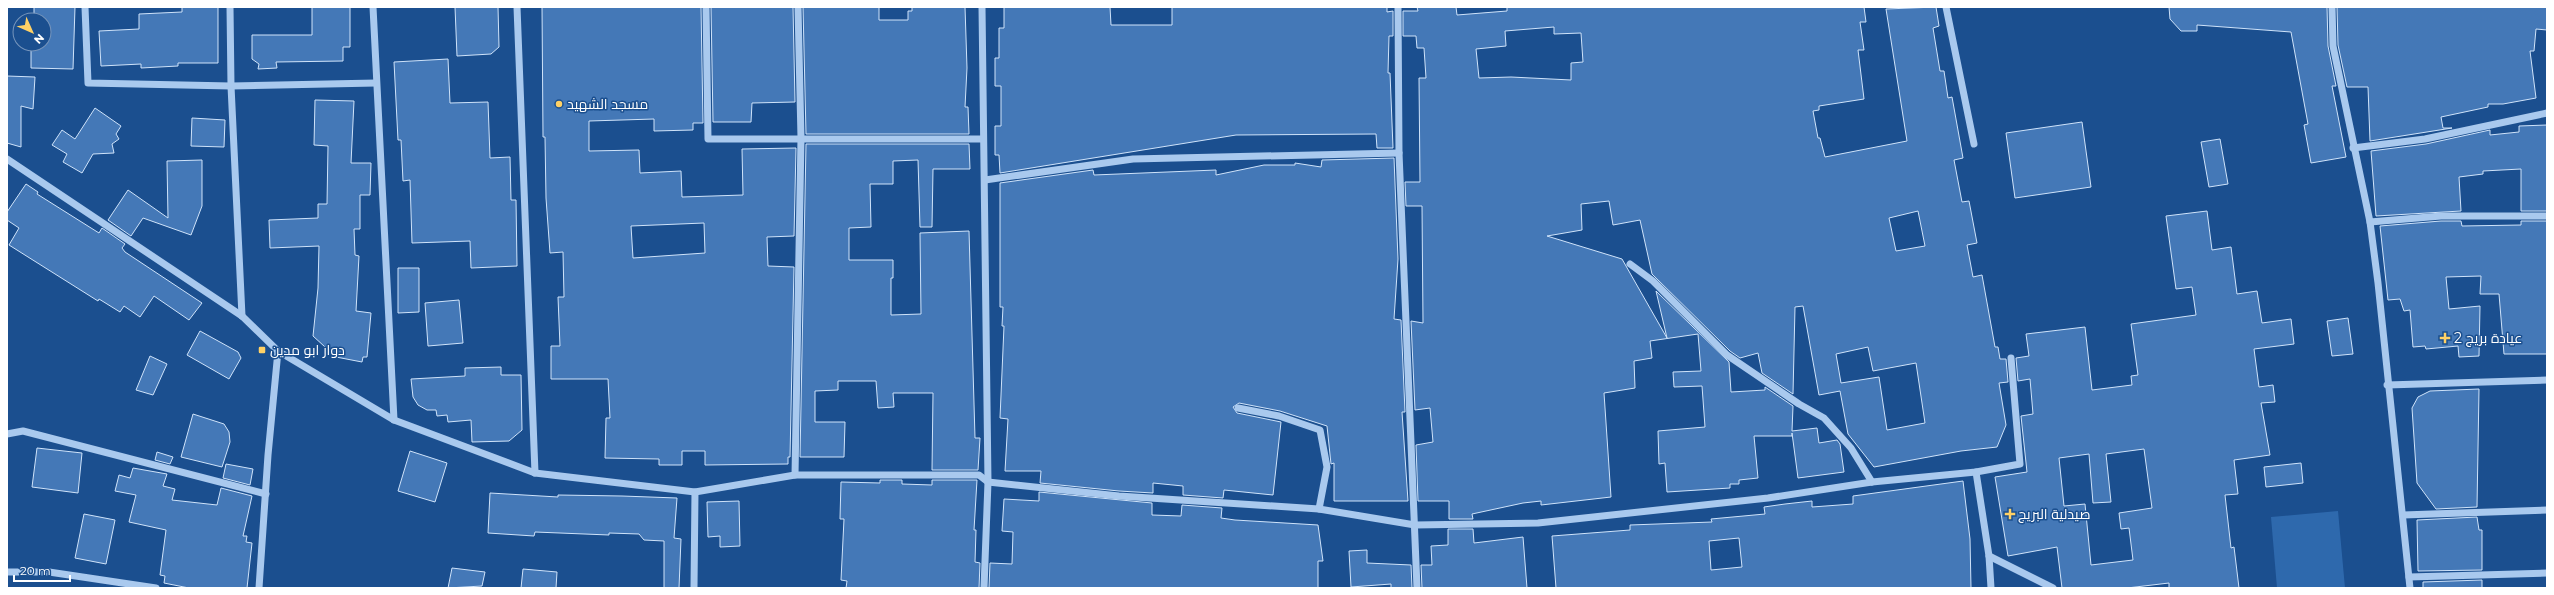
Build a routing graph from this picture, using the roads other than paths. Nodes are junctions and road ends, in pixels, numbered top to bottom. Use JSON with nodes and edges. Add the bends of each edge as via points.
{"nodes":[{"id":1,"x":85,"y":7,"type":"edge"},
{"id":2,"x":230,"y":7,"type":"edge"},
{"id":3,"x":374,"y":7,"type":"edge"},
{"id":4,"x":517,"y":7,"type":"edge"},
{"id":5,"x":706,"y":7,"type":"edge"},
{"id":6,"x":798,"y":7,"type":"edge"},
{"id":7,"x":982,"y":7,"type":"edge"},
{"id":8,"x":1398,"y":7,"type":"edge"},
{"id":9,"x":1946,"y":7,"type":"edge"},
{"id":10,"x":2332,"y":7,"type":"edge"},
{"id":11,"x":376,"y":83,"type":"junction"},
{"id":12,"x":231,"y":86,"type":"junction"},
{"id":13,"x":2547,"y":113,"type":"edge"},
{"id":14,"x":801,"y":138,"type":"junction"},
{"id":15,"x":984,"y":138,"type":"junction"},
{"id":16,"x":1974,"y":144,"type":"dead end"},
{"id":17,"x":2353,"y":148,"type":"junction"},
{"id":18,"x":1400,"y":153,"type":"junction"},
{"id":19,"x":7,"y":159,"type":"edge"},
{"id":20,"x":985,"y":180,"type":"junction"},
{"id":21,"x":2547,"y":216,"type":"edge"},
{"id":22,"x":2370,"y":222,"type":"junction"},
{"id":23,"x":1630,"y":264,"type":"dead end"},
{"id":24,"x":242,"y":316,"type":"junction"},
{"id":25,"x":278,"y":351,"type":"junction"},
{"id":26,"x":2012,"y":358,"type":"dead end"},
{"id":27,"x":2547,"y":380,"type":"edge"},
{"id":28,"x":2387,"y":385,"type":"junction"},
{"id":29,"x":1238,"y":408,"type":"dead end"},
{"id":30,"x":394,"y":420,"type":"junction"},
{"id":31,"x":7,"y":434,"type":"edge"},
{"id":32,"x":1976,"y":472,"type":"junction"},
{"id":33,"x":535,"y":473,"type":"junction"},
{"id":34,"x":794,"y":475,"type":"junction"},
{"id":35,"x":988,"y":482,"type":"junction"},
{"id":36,"x":1872,"y":482,"type":"junction"},
{"id":37,"x":695,"y":492,"type":"junction"},
{"id":38,"x":266,"y":494,"type":"junction"},
{"id":39,"x":2547,"y":507,"type":"edge"},
{"id":40,"x":2486,"y":508,"type":"dead end"},
{"id":41,"x":1319,"y":509,"type":"junction"},
{"id":42,"x":2547,"y":510,"type":"edge"},
{"id":43,"x":2404,"y":516,"type":"junction"},
{"id":44,"x":1416,"y":525,"type":"junction"},
{"id":45,"x":1989,"y":556,"type":"junction"},
{"id":46,"x":7,"y":572,"type":"edge"},
{"id":47,"x":2547,"y":573,"type":"edge"},
{"id":48,"x":2409,"y":577,"type":"junction"},
{"id":49,"x":156,"y":588,"type":"edge"},
{"id":50,"x":259,"y":588,"type":"edge"},
{"id":51,"x":694,"y":588,"type":"edge"},
{"id":52,"x":984,"y":588,"type":"edge"},
{"id":53,"x":1417,"y":588,"type":"edge"},
{"id":54,"x":1991,"y":588,"type":"edge"},
{"id":55,"x":2053,"y":588,"type":"edge"},
{"id":56,"x":2410,"y":588,"type":"edge"}],
"edges":[{"from":1,"to":12,"type":"street","via":[[88,83]]},
{"from":2,"to":12,"type":"street"},
{"from":3,"to":11,"type":"street"},
{"from":4,"to":33,"type":"street"},
{"from":5,"to":14,"type":"street","via":[[708,139]]},
{"from":6,"to":14,"type":"street"},
{"from":7,"to":15,"type":"street"},
{"from":8,"to":18,"type":"street"},
{"from":9,"to":16,"type":"street"},
{"from":10,"to":17,"type":"street","via":[[2333,46]]},
{"from":11,"to":12,"type":"street"},
{"from":11,"to":30,"type":"street"},
{"from":12,"to":24,"type":"street"},
{"from":13,"to":17,"type":"street","via":[[2425,140]]},
{"from":14,"to":15,"type":"street"},
{"from":14,"to":34,"type":"street"},
{"from":15,"to":20,"type":"street"},
{"from":17,"to":22,"type":"street"},
{"from":18,"to":20,"type":"street","via":[[1133,159]]},
{"from":18,"to":44,"type":"street"},
{"from":19,"to":24,"type":"street"},
{"from":20,"to":35,"type":"street"},
{"from":21,"to":22,"type":"street","via":[[2441,216]]},
{"from":22,"to":28,"type":"street"},
{"from":23,"to":36,"type":"street","via":[[1653,281],[1727,355],[1824,418],[1851,448]]},
{"from":24,"to":25,"type":"street"},
{"from":25,"to":30,"type":"street"},
{"from":25,"to":38,"type":"street"},
{"from":26,"to":32,"type":"street","via":[[2020,464]]},
{"from":27,"to":28,"type":"street"},
{"from":28,"to":43,"type":"street"},
{"from":29,"to":41,"type":"street","via":[[1279,416],[1320,430],[1327,467]]},
{"from":30,"to":33,"type":"street"},
{"from":31,"to":38,"type":"street","via":[[23,431]]},
{"from":32,"to":36,"type":"street"},
{"from":32,"to":45,"type":"street"},
{"from":33,"to":37,"type":"street"},
{"from":34,"to":35,"type":"street","via":[[979,475]]},
{"from":34,"to":37,"type":"street"},
{"from":35,"to":41,"type":"street","via":[[1119,496]]},
{"from":35,"to":52,"type":"street"},
{"from":36,"to":44,"type":"street","via":[[1768,498],[1538,523]]},
{"from":37,"to":51,"type":"street"},
{"from":38,"to":50,"type":"street"},
{"from":39,"to":40,"type":"street"},
{"from":41,"to":44,"type":"street"},
{"from":42,"to":43,"type":"street"},
{"from":43,"to":48,"type":"street"},
{"from":44,"to":53,"type":"street"},
{"from":45,"to":54,"type":"street"},
{"from":45,"to":55,"type":"street"},
{"from":46,"to":49,"type":"street","via":[[49,572]]},
{"from":47,"to":48,"type":"street"},
{"from":48,"to":56,"type":"street"}]}
